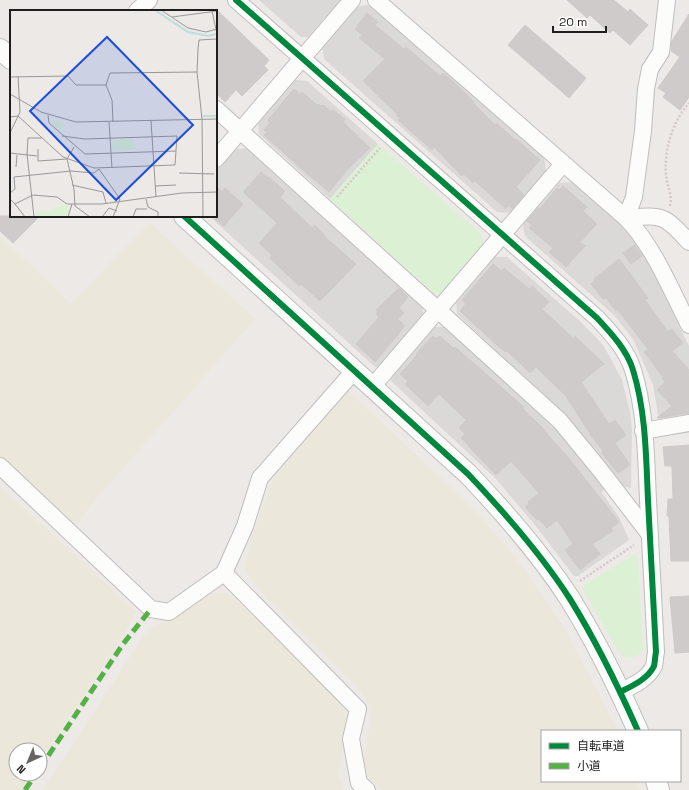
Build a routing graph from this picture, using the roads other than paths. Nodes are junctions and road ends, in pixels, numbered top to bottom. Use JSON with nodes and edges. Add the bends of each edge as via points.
{"nodes":[{"id":1,"x":150,"y":0,"type":"edge"},
{"id":2,"x":236,"y":0,"type":"edge"},
{"id":3,"x":352,"y":0,"type":"edge"},
{"id":4,"x":376,"y":0,"type":"edge"},
{"id":5,"x":667,"y":0,"type":"edge"},
{"id":6,"x":138,"y":10,"type":"edge"},
{"id":7,"x":0,"y":49,"type":"edge"},
{"id":8,"x":10,"y":58,"type":"edge"},
{"id":9,"x":302,"y":59,"type":"junction"},
{"id":10,"x":217,"y":110,"type":"edge"},
{"id":11,"x":240,"y":131,"type":"junction"},
{"id":12,"x":217,"y":158,"type":"edge"},
{"id":13,"x":563,"y":164,"type":"junction"},
{"id":14,"x":185,"y":217,"type":"edge"},
{"id":15,"x":626,"y":218,"type":"junction"},
{"id":16,"x":502,"y":234,"type":"junction"},
{"id":17,"x":689,"y":242,"type":"edge"},
{"id":18,"x":438,"y":310,"type":"junction"},
{"id":19,"x":689,"y":325,"type":"edge"},
{"id":20,"x":354,"y":371,"type":"junction"},
{"id":21,"x":372,"y":387,"type":"junction"},
{"id":22,"x":689,"y":423,"type":"edge"},
{"id":23,"x":644,"y":431,"type":"junction"},
{"id":24,"x":0,"y":466,"type":"edge"},
{"id":25,"x":650,"y":535,"type":"junction"},
{"id":26,"x":224,"y":573,"type":"junction"},
{"id":27,"x":620,"y":692,"type":"junction"},
{"id":28,"x":638,"y":730,"type":"edge"},
{"id":29,"x":367,"y":790,"type":"edge"}],
"edges":[{"from":1,"to":6,"type":"street"},
{"from":2,"to":9,"type":"street"},
{"from":3,"to":9,"type":"street"},
{"from":4,"to":13,"type":"street"},
{"from":5,"to":15,"type":"street","via":[[661,52],[650,69],[646,89],[634,197]]},
{"from":7,"to":8,"type":"street"},
{"from":9,"to":11,"type":"street"},
{"from":9,"to":16,"type":"street"},
{"from":10,"to":11,"type":"street"},
{"from":11,"to":12,"type":"street"},
{"from":11,"to":18,"type":"street"},
{"from":13,"to":15,"type":"street"},
{"from":13,"to":16,"type":"street"},
{"from":14,"to":20,"type":"street"},
{"from":15,"to":17,"type":"street","via":[[655,216],[667,220]]},
{"from":15,"to":19,"type":"street","via":[[647,245]]},
{"from":16,"to":18,"type":"street"},
{"from":16,"to":23,"type":"street","via":[[613,335],[633,369]]},
{"from":18,"to":21,"type":"street"},
{"from":18,"to":25,"type":"street","via":[[560,422],[602,471]]},
{"from":20,"to":21,"type":"street"},
{"from":20,"to":26,"type":"street","via":[[260,478],[245,526]]},
{"from":21,"to":27,"type":"street","via":[[468,474],[524,537],[565,592],[591,635]]},
{"from":22,"to":23,"type":"street"},
{"from":23,"to":25,"type":"street"},
{"from":24,"to":26,"type":"street","via":[[152,609],[169,612]]},
{"from":25,"to":27,"type":"street","via":[[656,652],[654,666],[641,680]]},
{"from":26,"to":29,"type":"street","via":[[358,709],[351,739],[359,783]]},
{"from":27,"to":28,"type":"street"}]}
